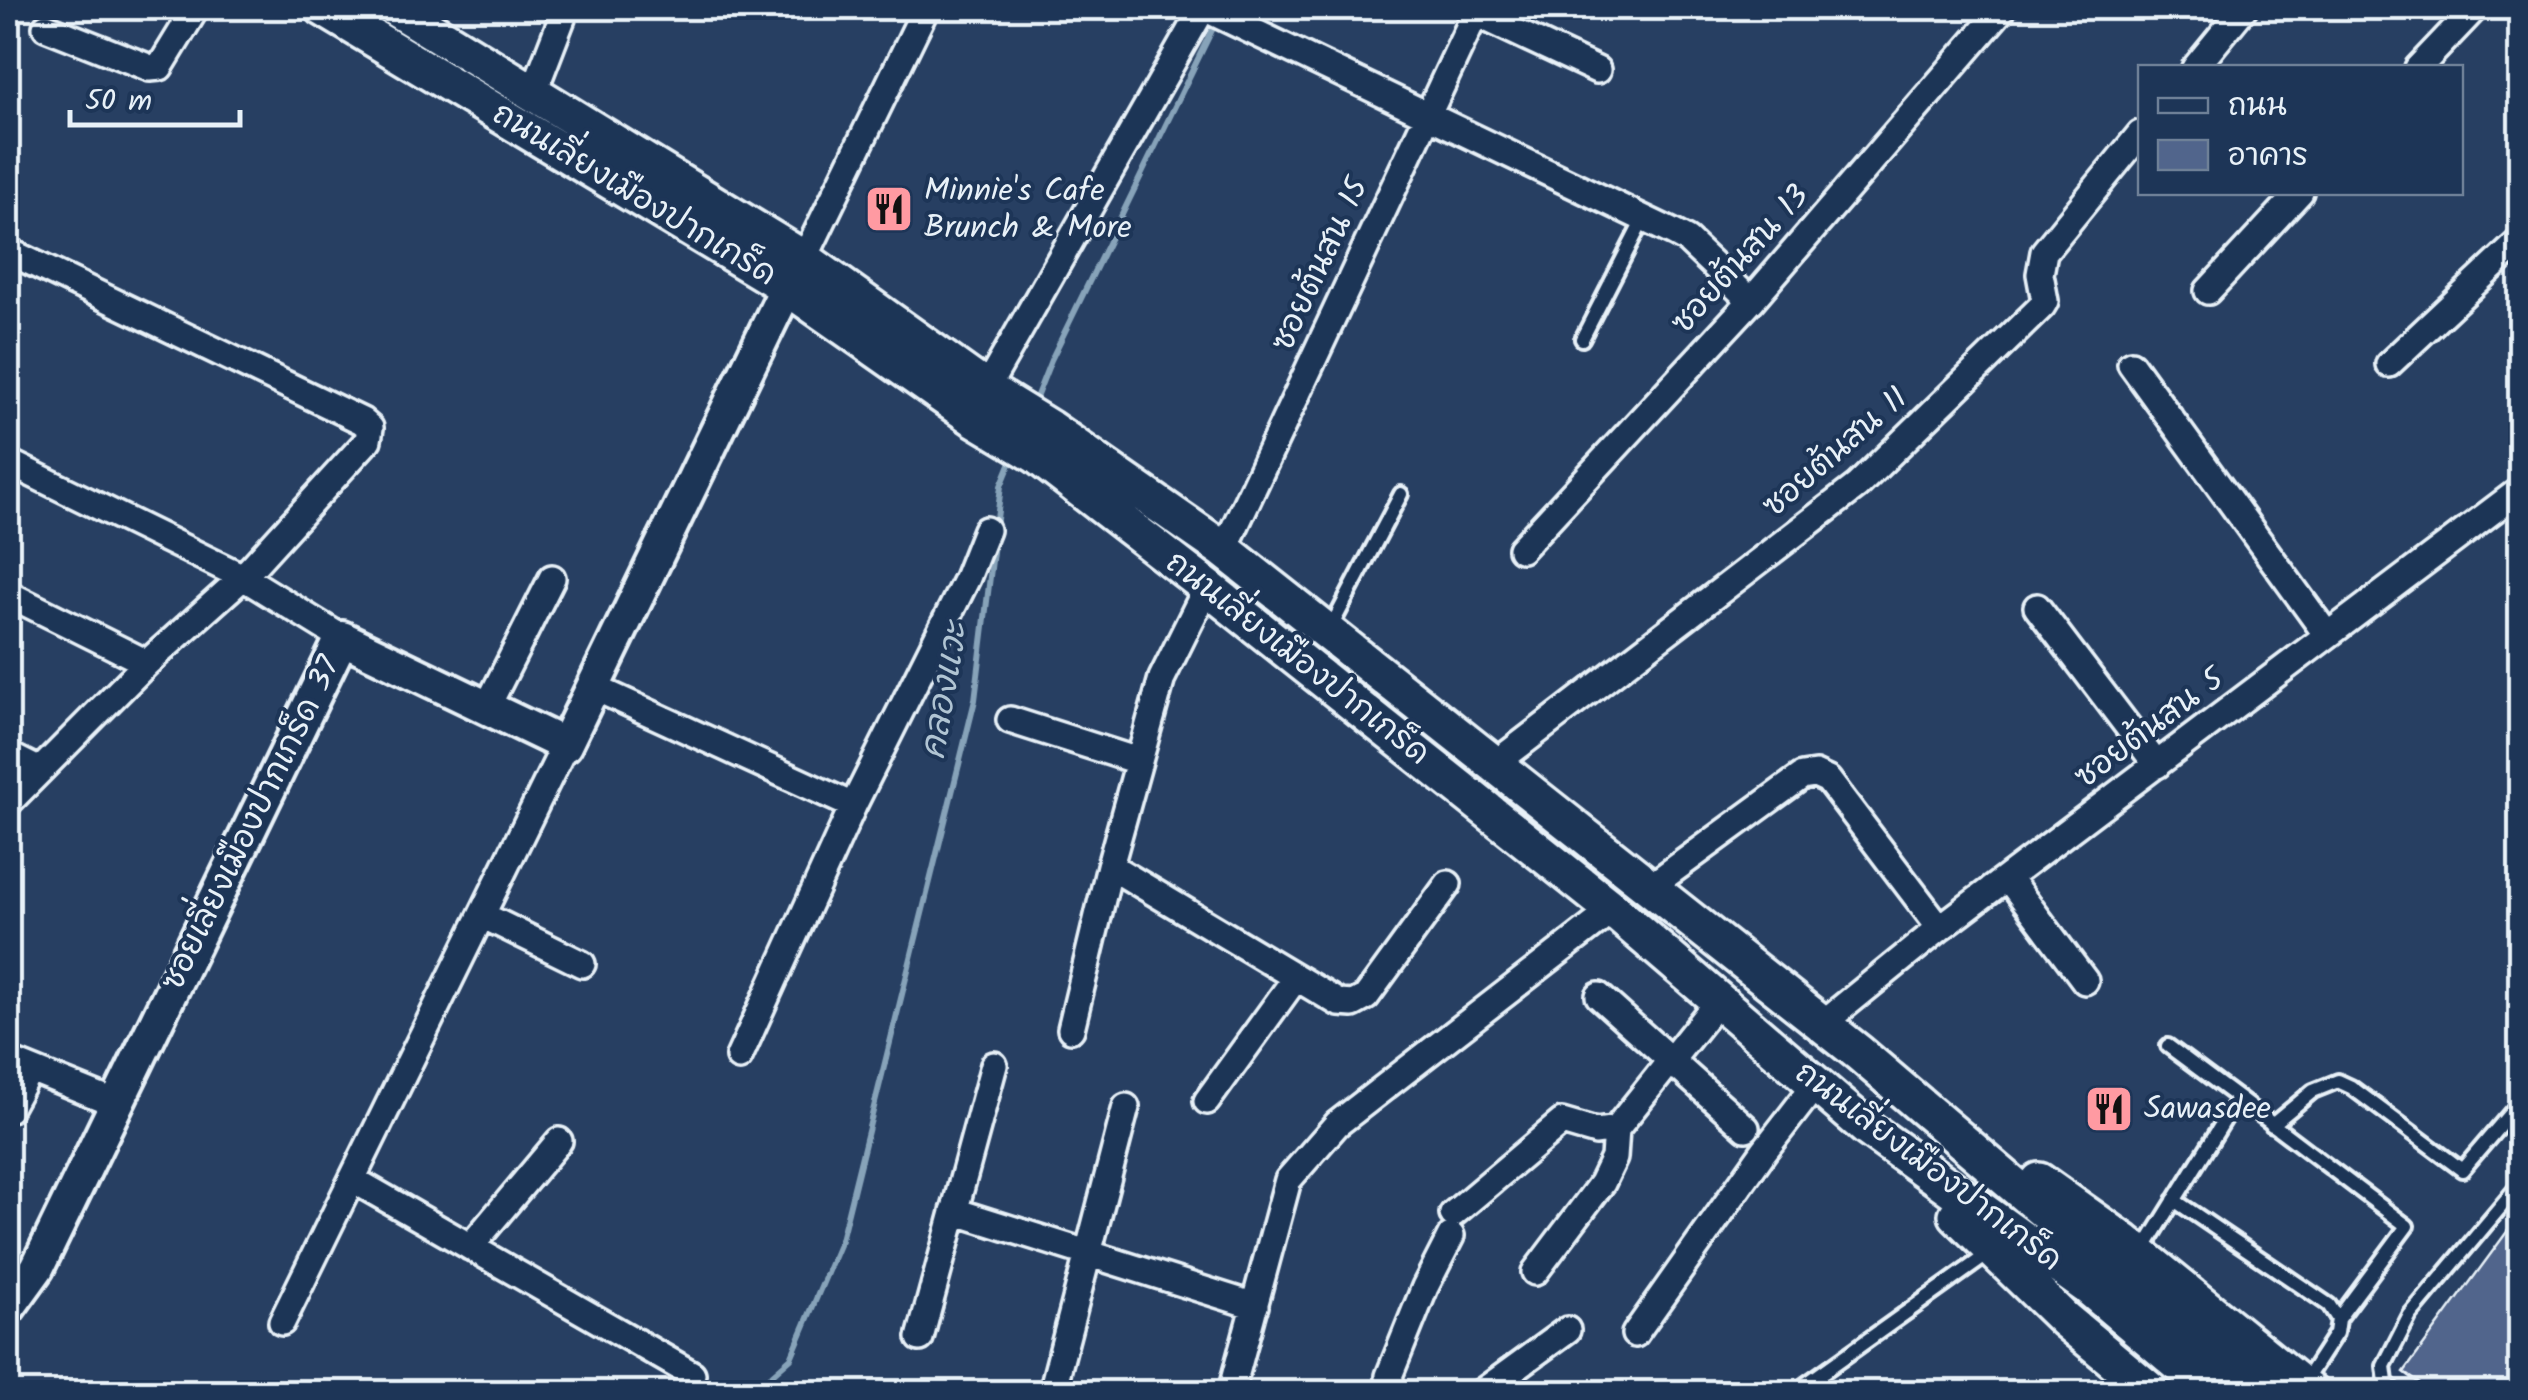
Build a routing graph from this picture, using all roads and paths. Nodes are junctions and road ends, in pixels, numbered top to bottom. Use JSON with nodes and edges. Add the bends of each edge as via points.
{"nodes":[{"id":1,"x":196,"y":8,"type":"edge"},
{"id":2,"x":323,"y":8,"type":"edge"},
{"id":3,"x":395,"y":8,"type":"edge"},
{"id":4,"x":566,"y":8,"type":"edge"},
{"id":5,"x":926,"y":8,"type":"edge"},
{"id":6,"x":1206,"y":8,"type":"edge"},
{"id":7,"x":2003,"y":8,"type":"edge"},
{"id":8,"x":2244,"y":8,"type":"edge"},
{"id":9,"x":2475,"y":8,"type":"edge"},
{"id":10,"x":1477,"y":10,"type":"edge"},
{"id":11,"x":46,"y":27,"type":"dead end"},
{"id":12,"x":2197,"y":65,"type":"edge"},
{"id":13,"x":2421,"y":65,"type":"edge"},
{"id":14,"x":1598,"y":70,"type":"dead end"},
{"id":15,"x":534,"y":91,"type":"junction"},
{"id":16,"x":1426,"y":116,"type":"junction"},
{"id":17,"x":2138,"y":136,"type":"edge"},
{"id":18,"x":2297,"y":195,"type":"edge"},
{"id":19,"x":1644,"y":218,"type":"junction"},
{"id":20,"x":2520,"y":241,"type":"edge"},
{"id":21,"x":8,"y":251,"type":"edge"},
{"id":22,"x":795,"y":273,"type":"junction"},
{"id":23,"x":2208,"y":291,"type":"dead end"},
{"id":24,"x":1751,"y":300,"type":"junction"},
{"id":25,"x":1582,"y":338,"type":"dead end"},
{"id":26,"x":2132,"y":364,"type":"dead end"},
{"id":27,"x":2390,"y":364,"type":"dead end"},
{"id":28,"x":984,"y":400,"type":"junction"},
{"id":29,"x":1042,"y":442,"type":"junction"},
{"id":30,"x":8,"y":462,"type":"edge"},
{"id":31,"x":2520,"y":490,"type":"edge"},
{"id":32,"x":1401,"y":494,"type":"dead end"},
{"id":33,"x":986,"y":530,"type":"dead end"},
{"id":34,"x":1521,"y":549,"type":"dead end"},
{"id":35,"x":1224,"y":550,"type":"junction"},
{"id":36,"x":243,"y":577,"type":"junction"},
{"id":37,"x":552,"y":578,"type":"dead end"},
{"id":38,"x":1207,"y":586,"type":"junction"},
{"id":39,"x":8,"y":594,"type":"edge"},
{"id":40,"x":2037,"y":607,"type":"dead end"},
{"id":41,"x":1328,"y":632,"type":"junction"},
{"id":42,"x":2327,"y":636,"type":"junction"},
{"id":43,"x":342,"y":638,"type":"junction"},
{"id":44,"x":147,"y":663,"type":"junction"},
{"id":45,"x":594,"y":686,"type":"junction"},
{"id":46,"x":486,"y":707,"type":"junction"},
{"id":47,"x":1010,"y":720,"type":"dead end"},
{"id":48,"x":565,"y":745,"type":"junction"},
{"id":49,"x":8,"y":756,"type":"edge"},
{"id":50,"x":1138,"y":761,"type":"junction"},
{"id":51,"x":1496,"y":763,"type":"junction"},
{"id":52,"x":2157,"y":765,"type":"junction"},
{"id":53,"x":38,"y":770,"type":"junction"},
{"id":54,"x":8,"y":802,"type":"edge"},
{"id":55,"x":853,"y":806,"type":"junction"},
{"id":56,"x":1110,"y":866,"type":"junction"},
{"id":57,"x":2008,"y":878,"type":"junction"},
{"id":58,"x":1448,"y":884,"type":"dead end"},
{"id":59,"x":1650,"y":887,"type":"junction"},
{"id":60,"x":1613,"y":910,"type":"junction"},
{"id":61,"x":482,"y":915,"type":"junction"},
{"id":62,"x":1940,"y":928,"type":"junction"},
{"id":63,"x":582,"y":964,"type":"dead end"},
{"id":64,"x":1296,"y":979,"type":"junction"},
{"id":65,"x":2085,"y":981,"type":"dead end"},
{"id":66,"x":1599,"y":996,"type":"dead end"},
{"id":67,"x":1718,"y":1001,"type":"junction"},
{"id":68,"x":1822,"y":1024,"type":"junction"},
{"id":69,"x":1071,"y":1028,"type":"dead end"},
{"id":70,"x":2168,"y":1046,"type":"dead end"},
{"id":71,"x":1859,"y":1054,"type":"junction"},
{"id":72,"x":739,"y":1057,"type":"dead end"},
{"id":73,"x":1671,"y":1061,"type":"junction"},
{"id":74,"x":19,"y":1064,"type":"edge"},
{"id":75,"x":994,"y":1065,"type":"dead end"},
{"id":76,"x":1814,"y":1085,"type":"junction"},
{"id":77,"x":2238,"y":1098,"type":"junction"},
{"id":78,"x":1207,"y":1101,"type":"dead end"},
{"id":79,"x":2520,"y":1103,"type":"edge"},
{"id":80,"x":116,"y":1104,"type":"junction"},
{"id":81,"x":1126,"y":1107,"type":"dead end"},
{"id":82,"x":8,"y":1109,"type":"edge"},
{"id":83,"x":2272,"y":1125,"type":"junction"},
{"id":84,"x":1746,"y":1128,"type":"dead end"},
{"id":85,"x":1867,"y":1128,"type":"junction"},
{"id":86,"x":1616,"y":1130,"type":"junction"},
{"id":87,"x":559,"y":1141,"type":"dead end"},
{"id":88,"x":352,"y":1180,"type":"junction"},
{"id":89,"x":2520,"y":1184,"type":"edge"},
{"id":90,"x":2174,"y":1200,"type":"junction"},
{"id":91,"x":954,"y":1211,"type":"junction"},
{"id":92,"x":470,"y":1247,"type":"junction"},
{"id":93,"x":1993,"y":1250,"type":"junction"},
{"id":94,"x":1088,"y":1253,"type":"junction"},
{"id":95,"x":2141,"y":1255,"type":"junction"},
{"id":96,"x":1535,"y":1272,"type":"dead end"},
{"id":97,"x":1255,"y":1306,"type":"junction"},
{"id":98,"x":8,"y":1308,"type":"edge"},
{"id":99,"x":2338,"y":1319,"type":"junction"},
{"id":100,"x":282,"y":1322,"type":"dead end"},
{"id":101,"x":1567,"y":1330,"type":"dead end"},
{"id":102,"x":1634,"y":1334,"type":"dead end"},
{"id":103,"x":920,"y":1338,"type":"dead end"},
{"id":104,"x":692,"y":1374,"type":"dead end"},
{"id":105,"x":2306,"y":1389,"type":"edge"},
{"id":106,"x":1052,"y":1392,"type":"edge"},
{"id":107,"x":1232,"y":1392,"type":"edge"},
{"id":108,"x":1394,"y":1392,"type":"edge"},
{"id":109,"x":1482,"y":1392,"type":"edge"},
{"id":110,"x":1795,"y":1392,"type":"edge"},
{"id":111,"x":2152,"y":1392,"type":"edge"},
{"id":112,"x":2212,"y":1392,"type":"edge"},
{"id":113,"x":2256,"y":1392,"type":"edge"},
{"id":114,"x":2396,"y":1392,"type":"edge"}],
"edges":[{"from":1,"to":11,"type":"street","via":[[160,68]]},
{"from":2,"to":22,"type":"main road","name":"ถนนเลี่ยงเมืองปากเกร็ด"},
{"from":3,"to":15,"type":"main road","name":"ถนนเลี่ยงเมืองปากเกร็ด"},
{"from":4,"to":15,"type":"street"},
{"from":5,"to":22,"type":"street"},
{"from":6,"to":16,"type":"street"},
{"from":6,"to":28,"type":"street"},
{"from":7,"to":24,"type":"street","name":"ซอยต้นสน 13"},
{"from":8,"to":12,"type":"street"},
{"from":9,"to":13,"type":"street"},
{"from":10,"to":14,"type":"street"},
{"from":10,"to":16,"type":"street","name":"ซอยต้นสน 15"},
{"from":15,"to":22,"type":"main road","name":"ถนนเลี่ยงเมืองปากเกร็ด"},
{"from":16,"to":19,"type":"street"},
{"from":16,"to":35,"type":"street","name":"ซอยต้นสน 15"},
{"from":17,"to":51,"type":"street","name":"ซอยต้นสน 11","via":[[2044,252],[2042,306],[1857,486]]},
{"from":18,"to":23,"type":"street"},
{"from":19,"to":24,"type":"street","via":[[1687,240]]},
{"from":19,"to":25,"type":"lane"},
{"from":20,"to":27,"type":"street"},
{"from":21,"to":36,"type":"street","via":[[370,428],[368,440]]},
{"from":22,"to":28,"type":"main road","name":"ถนนเลี่ยงเมืองปากเกร็ด"},
{"from":22,"to":45,"type":"street"},
{"from":24,"to":34,"type":"street","name":"ซอยต้นสน 13"},
{"from":26,"to":42,"type":"street"},
{"from":28,"to":29,"type":"main road","name":"ถนนเลี่ยงเมืองปากเกร็ด"},
{"from":29,"to":35,"type":"main road","name":"ถนนเลี่ยงเมืองปากเกร็ด"},
{"from":29,"to":38,"type":"main road","name":"ถนนเลี่ยงเมืองปากเกร็ด"},
{"from":30,"to":36,"type":"street"},
{"from":31,"to":42,"type":"street","name":"ซอยต้นสน 5"},
{"from":32,"to":41,"type":"lane"},
{"from":33,"to":55,"type":"street"},
{"from":35,"to":41,"type":"main road","name":"ถนนเลี่ยงเมืองปากเกร็ด"},
{"from":36,"to":43,"type":"street"},
{"from":36,"to":44,"type":"street"},
{"from":37,"to":46,"type":"street"},
{"from":38,"to":50,"type":"street","via":[[1162,678]]},
{"from":38,"to":60,"type":"main road","name":"ถนนเลี่ยงเมืองปากเกร็ด"},
{"from":39,"to":44,"type":"street"},
{"from":40,"to":52,"type":"street"},
{"from":41,"to":51,"type":"main road","name":"ถนนเลี่ยงเมืองปากเกร็ด"},
{"from":42,"to":52,"type":"street","name":"ซอยต้นสน 5"},
{"from":43,"to":46,"type":"street","name":"ซอยเลี่ยงเมืองปากเกร็ด 37"},
{"from":43,"to":80,"type":"street","name":"ซอยเลี่ยงเมืองปากเกร็ด 37"},
{"from":44,"to":53,"type":"street"},
{"from":45,"to":48,"type":"street"},
{"from":45,"to":55,"type":"street"},
{"from":46,"to":48,"type":"street","name":"ซอยเลี่ยงเมืองปากเกร็ด 37"},
{"from":47,"to":50,"type":"street"},
{"from":48,"to":61,"type":"street"},
{"from":49,"to":53,"type":"street"},
{"from":50,"to":56,"type":"street"},
{"from":51,"to":59,"type":"main road","name":"ถนนเลี่ยงเมืองปากเกร็ด"},
{"from":52,"to":57,"type":"street","name":"ซอยต้นสน 5"},
{"from":53,"to":54,"type":"street"},
{"from":55,"to":72,"type":"street"},
{"from":56,"to":64,"type":"street"},
{"from":56,"to":69,"type":"street"},
{"from":57,"to":62,"type":"street","name":"ซอยต้นสน 5"},
{"from":57,"to":65,"type":"street"},
{"from":58,"to":64,"type":"street","via":[[1366,997],[1339,1003]]},
{"from":59,"to":62,"type":"street","via":[[1802,776],[1815,774],[1828,780]]},
{"from":59,"to":68,"type":"main road","name":"ถนนเลี่ยงเมืองปากเกร็ด"},
{"from":60,"to":67,"type":"main road","name":"ถนนเลี่ยงเมืองปากเกร็ด"},
{"from":60,"to":97,"type":"street","via":[[1337,1124],[1288,1180]]},
{"from":61,"to":63,"type":"street"},
{"from":61,"to":88,"type":"street"},
{"from":62,"to":68,"type":"street","name":"ซอยต้นสน 5"},
{"from":64,"to":78,"type":"street"},
{"from":66,"to":73,"type":"street"},
{"from":67,"to":73,"type":"street"},
{"from":67,"to":76,"type":"main road","name":"ถนนเลี่ยงเมืองปากเกร็ด"},
{"from":68,"to":71,"type":"main road","name":"ถนนเลี่ยงเมืองปากเกร็ด"},
{"from":70,"to":77,"type":"lane"},
{"from":71,"to":95,"type":"main road"},
{"from":71,"to":113,"type":"main road","name":"ถนนเลี่ยงเมืองปากเกร็ด"},
{"from":73,"to":84,"type":"street"},
{"from":73,"to":86,"type":"street"},
{"from":74,"to":80,"type":"street"},
{"from":74,"to":82,"type":"street"},
{"from":75,"to":91,"type":"street"},
{"from":76,"to":85,"type":"main road","name":"ถนนเลี่ยงเมืองปากเกร็ด"},
{"from":76,"to":102,"type":"street"},
{"from":77,"to":83,"type":"lane"},
{"from":77,"to":90,"type":"lane"},
{"from":79,"to":83,"type":"lane","via":[[2462,1170],[2338,1081],[2313,1090]]},
{"from":80,"to":98,"type":"street","name":"ซอยเลี่ยงเมืองปากเกร็ด 37","via":[[37,1268]]},
{"from":81,"to":94,"type":"street"},
{"from":83,"to":99,"type":"lane","via":[[2407,1226]]},
{"from":85,"to":93,"type":"main road"},
{"from":85,"to":112,"type":"main road","name":"ถนนเลี่ยงเมืองปากเกร็ด","via":[[2087,1286]]},
{"from":86,"to":96,"type":"street","via":[[1614,1158],[1602,1182]]},
{"from":86,"to":108,"type":"street","via":[[1562,1122],[1452,1225],[1389,1376]]},
{"from":87,"to":92,"type":"street"},
{"from":88,"to":92,"type":"street"},
{"from":88,"to":100,"type":"street"},
{"from":89,"to":114,"type":"lane","via":[[2410,1315],[2384,1366]]},
{"from":90,"to":95,"type":"lane"},
{"from":90,"to":99,"type":"lane","via":[[2329,1305]]},
{"from":91,"to":94,"type":"street"},
{"from":91,"to":103,"type":"street"},
{"from":92,"to":104,"type":"street"},
{"from":93,"to":110,"type":"lane"},
{"from":93,"to":111,"type":"main road"},
{"from":94,"to":97,"type":"street"},
{"from":94,"to":106,"type":"street"},
{"from":95,"to":105,"type":"main road"},
{"from":97,"to":107,"type":"street"},
{"from":99,"to":105,"type":"lane"},
{"from":101,"to":109,"type":"street"}]}
